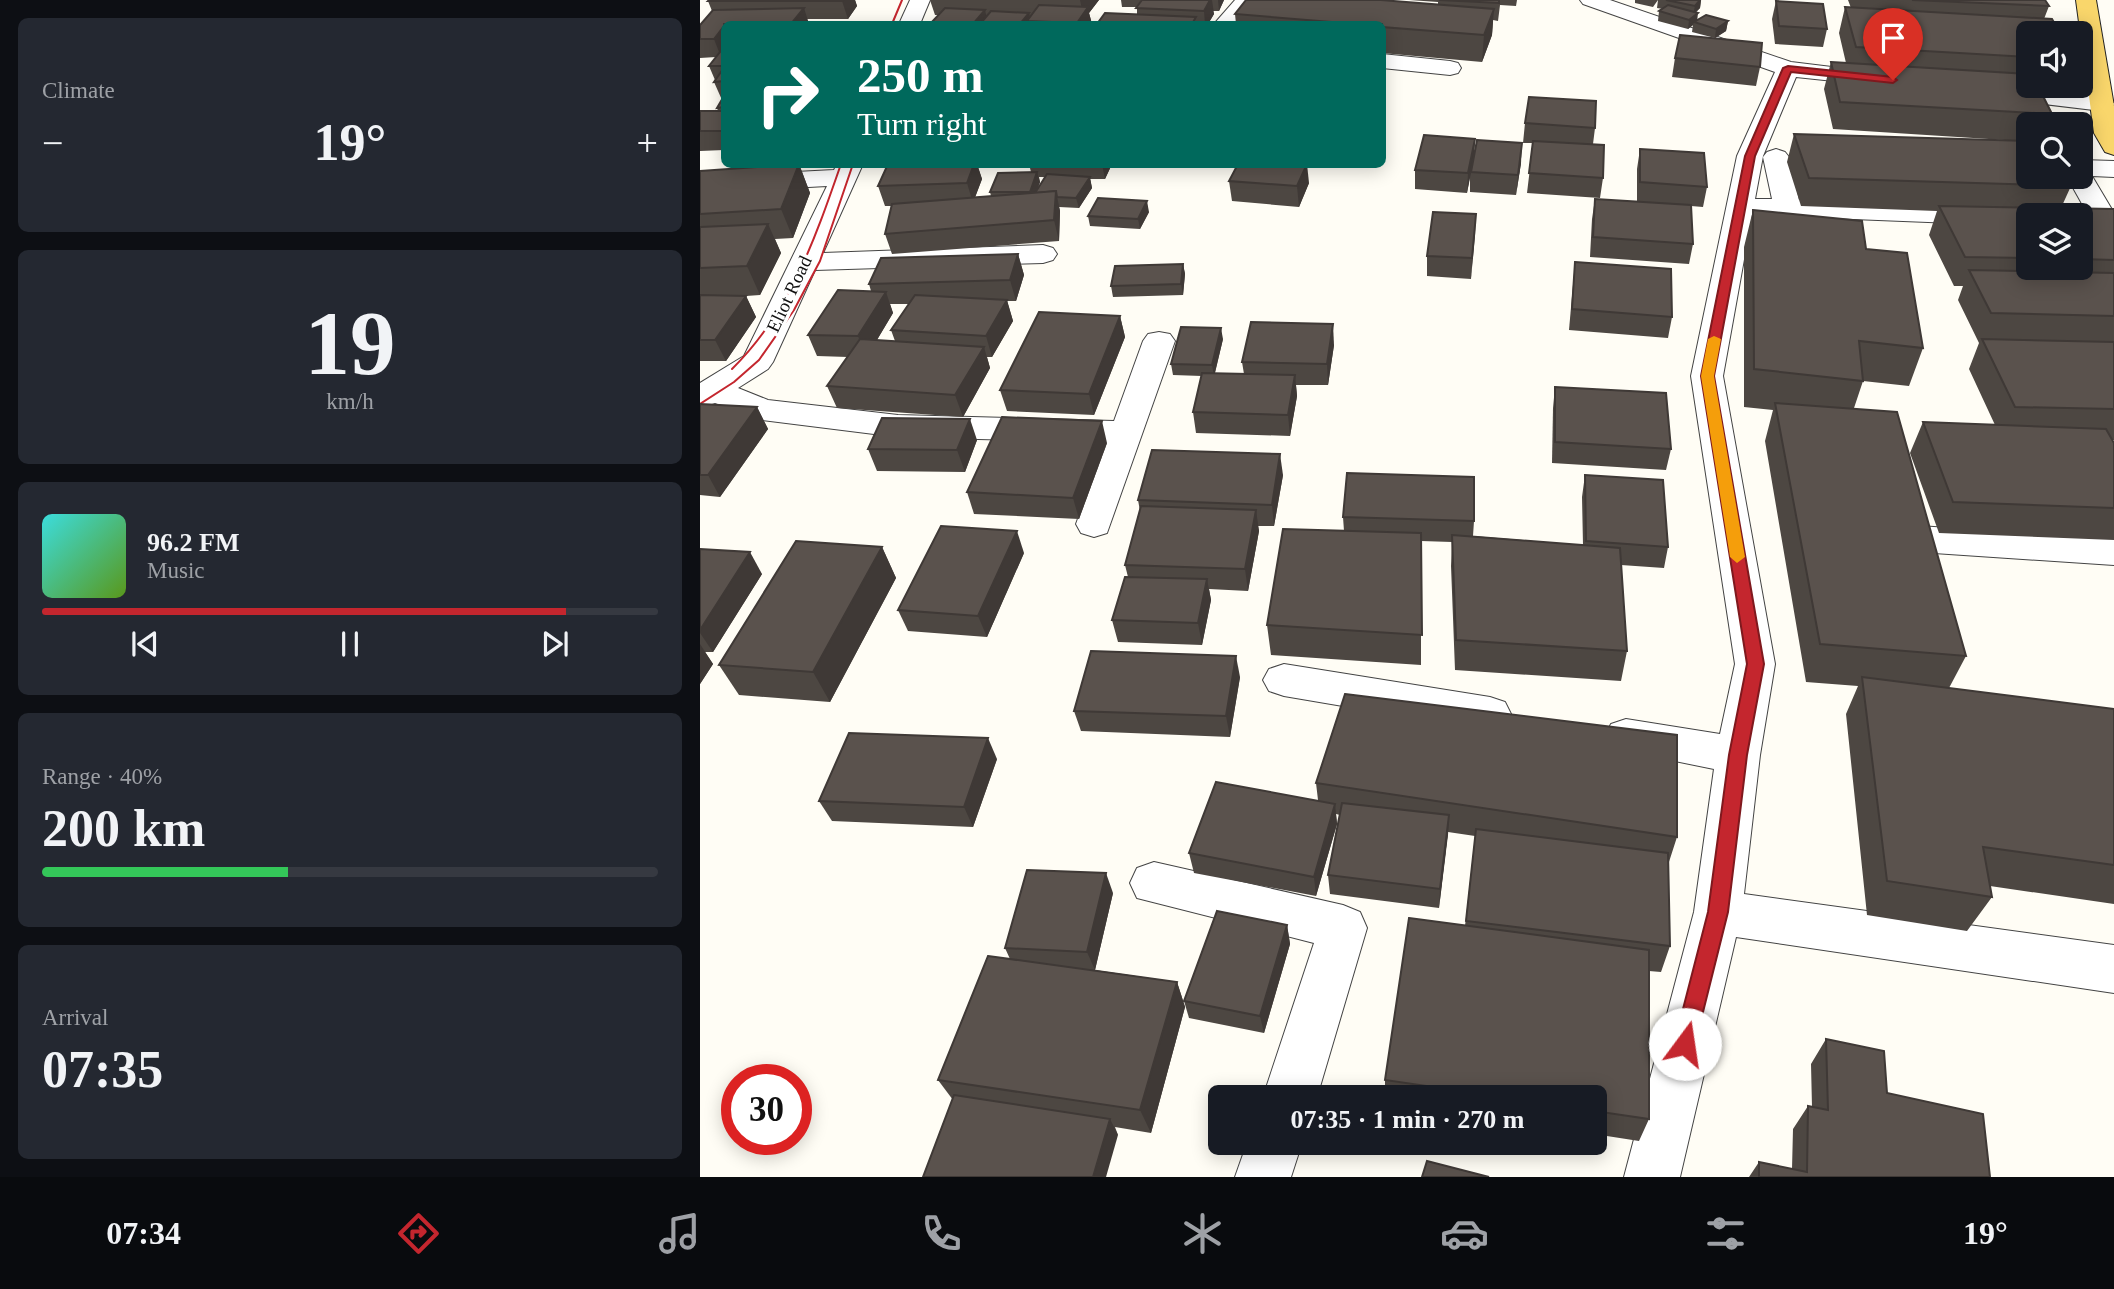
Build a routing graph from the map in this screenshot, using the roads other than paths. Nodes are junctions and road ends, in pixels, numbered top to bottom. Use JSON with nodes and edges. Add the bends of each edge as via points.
{"nodes":[{"id":1,"x":920,"y":0,"type":"edge"},
{"id":2,"x":1247,"y":0,"type":"edge"},
{"id":3,"x":1590,"y":0,"type":"edge"},
{"id":4,"x":2086,"y":0,"type":"edge"},
{"id":5,"x":911,"y":21,"type":"edge"},
{"id":6,"x":1227,"y":21,"type":"edge"},
{"id":7,"x":1386,"y":61,"type":"edge"},
{"id":8,"x":1450,"y":68,"type":"dead end"},
{"id":9,"x":1788,"y":68,"type":"junction"},
{"id":10,"x":1897,"y":81,"type":"edge"},
{"id":11,"x":1965,"y":89,"type":"edge"},
{"id":12,"x":2107,"y":115,"type":"edge"},
{"id":13,"x":2114,"y":146,"type":"edge"},
{"id":14,"x":1763,"y":157,"type":"junction"},
{"id":15,"x":1803,"y":158,"type":"edge"},
{"id":16,"x":2093,"y":168,"type":"edge"},
{"id":17,"x":2114,"y":169,"type":"edge"},
{"id":18,"x":847,"y":171,"type":"edge"},
{"id":19,"x":700,"y":185,"type":"edge"},
{"id":20,"x":2085,"y":189,"type":"edge"},
{"id":21,"x":1740,"y":206,"type":"junction"},
{"id":22,"x":1787,"y":208,"type":"junction"},
{"id":23,"x":2016,"y":218,"type":"edge"},
{"id":24,"x":2100,"y":221,"type":"edge"},
{"id":25,"x":1043,"y":254,"type":"dead end"},
{"id":26,"x":804,"y":262,"type":"junction"},
{"id":27,"x":1158,"y":341,"type":"dead end"},
{"id":28,"x":706,"y":394,"type":"edge"},
{"id":29,"x":1125,"y":432,"type":"junction"},
{"id":30,"x":1094,"y":523,"type":"dead end"},
{"id":31,"x":1919,"y":539,"type":"edge"},
{"id":32,"x":2114,"y":552,"type":"edge"},
{"id":33,"x":1284,"y":680,"type":"dead end"},
{"id":34,"x":1525,"y":720,"type":"edge"},
{"id":35,"x":1591,"y":730,"type":"edge"},
{"id":36,"x":1738,"y":755,"type":"junction"},
{"id":37,"x":1154,"y":883,"type":"dead end"},
{"id":38,"x":1718,"y":912,"type":"junction"},
{"id":39,"x":2114,"y":969,"type":"edge"},
{"id":40,"x":1294,"y":1085,"type":"edge"},
{"id":41,"x":1271,"y":1155,"type":"edge"},
{"id":42,"x":1263,"y":1177,"type":"edge"},
{"id":43,"x":1651,"y":1177,"type":"edge"}],
"edges":[{"from":1,"to":5,"type":"street"},
{"from":2,"to":6,"type":"street"},
{"from":3,"to":9,"type":"street"},
{"from":4,"to":12,"type":"main road"},
{"from":7,"to":8,"type":"street"},
{"from":9,"to":10,"type":"street"},
{"from":9,"to":14,"type":"street"},
{"from":11,"to":12,"type":"street"},
{"from":12,"to":13,"type":"main road","via":[[2106,133]]},
{"from":14,"to":15,"type":"street"},
{"from":14,"to":21,"type":"street"},
{"from":14,"to":22,"type":"street"},
{"from":16,"to":17,"type":"street"},
{"from":18,"to":19,"type":"street"},
{"from":18,"to":26,"type":"street","name":"Eliot Road"},
{"from":20,"to":24,"type":"street"},
{"from":21,"to":22,"type":"street"},
{"from":21,"to":36,"type":"street","via":[[1707,376],[1755,664]]},
{"from":22,"to":23,"type":"street"},
{"from":25,"to":26,"type":"street"},
{"from":26,"to":28,"type":"street","name":"Eliot Road","via":[[757,362]]},
{"from":27,"to":29,"type":"street"},
{"from":28,"to":29,"type":"street","via":[[762,410],[898,426]]},
{"from":29,"to":30,"type":"street"},
{"from":31,"to":32,"type":"street"},
{"from":33,"to":34,"type":"street"},
{"from":35,"to":36,"type":"street"},
{"from":36,"to":38,"type":"street"},
{"from":37,"to":40,"type":"street","via":[[1343,928]]},
{"from":38,"to":39,"type":"street"},
{"from":38,"to":43,"type":"street"},
{"from":41,"to":42,"type":"street"}]}
